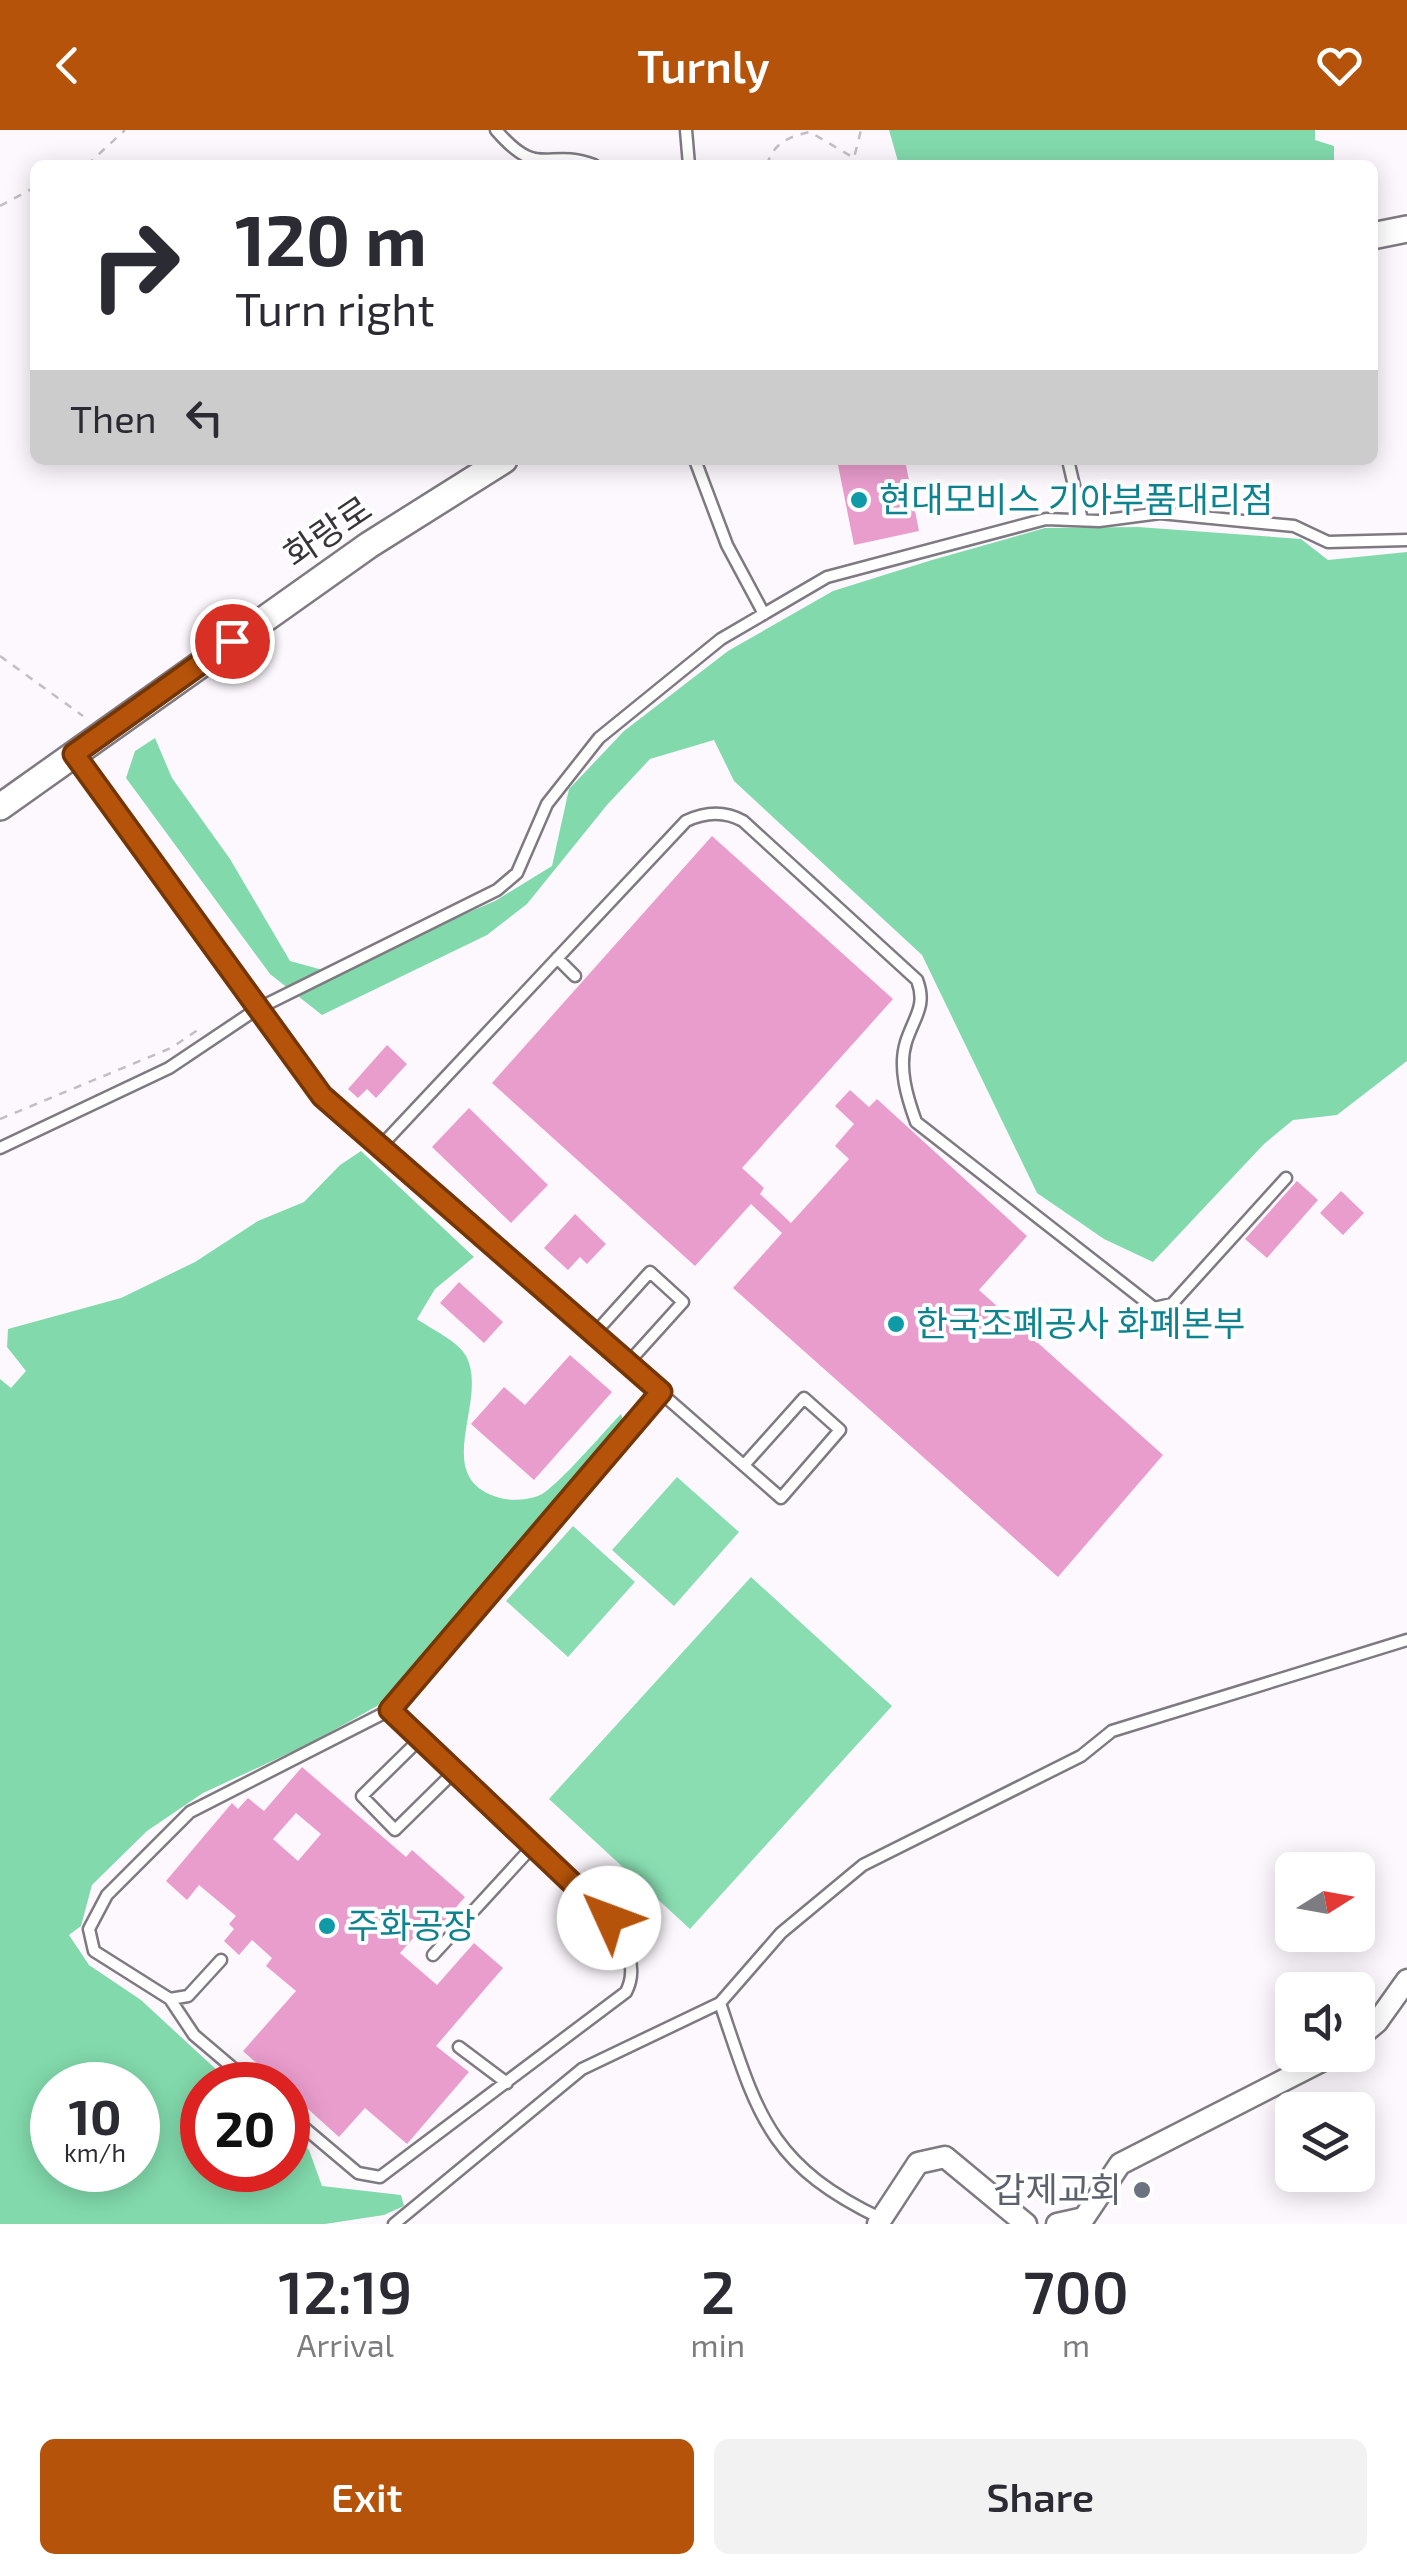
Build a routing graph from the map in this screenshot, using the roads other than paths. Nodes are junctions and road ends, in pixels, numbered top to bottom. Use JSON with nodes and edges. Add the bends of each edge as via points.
{"nodes":[{"id":1,"x":496,"y":130,"type":"edge"},
{"id":2,"x":686,"y":130,"type":"edge"},
{"id":3,"x":535,"y":160,"type":"edge"},
{"id":4,"x":689,"y":160,"type":"edge"},
{"id":5,"x":1407,"y":228,"type":"edge"},
{"id":6,"x":1378,"y":235,"type":"edge"},
{"id":7,"x":496,"y":465,"type":"edge"},
{"id":8,"x":697,"y":465,"type":"edge"},
{"id":9,"x":1069,"y":465,"type":"edge"},
{"id":10,"x":1082,"y":520,"type":"junction"},
{"id":11,"x":1407,"y":540,"type":"edge"},
{"id":12,"x":764,"y":614,"type":"junction"},
{"id":13,"x":74,"y":754,"type":"junction"},
{"id":14,"x":0,"y":807,"type":"edge"},
{"id":15,"x":557,"y":958,"type":"junction"},
{"id":16,"x":575,"y":976,"type":"dead end"},
{"id":17,"x":257,"y":1009,"type":"junction"},
{"id":18,"x":380,"y":1147,"type":"junction"},
{"id":19,"x":0,"y":1148,"type":"edge"},
{"id":20,"x":1286,"y":1178,"type":"dead end"},
{"id":21,"x":594,"y":1334,"type":"junction"},
{"id":22,"x":628,"y":1363,"type":"junction"},
{"id":23,"x":661,"y":1392,"type":"junction"},
{"id":24,"x":744,"y":1465,"type":"junction"},
{"id":25,"x":1407,"y":1640,"type":"edge"},
{"id":26,"x":390,"y":1710,"type":"junction"},
{"id":27,"x":420,"y":1739,"type":"junction"},
{"id":28,"x":455,"y":1772,"type":"junction"},
{"id":29,"x":533,"y":1846,"type":"junction"},
{"id":30,"x":433,"y":1955,"type":"dead end"},
{"id":31,"x":221,"y":1960,"type":"dead end"},
{"id":32,"x":1407,"y":1980,"type":"edge"},
{"id":33,"x":170,"y":1998,"type":"junction"},
{"id":34,"x":720,"y":2004,"type":"junction"},
{"id":35,"x":1375,"y":2024,"type":"edge"},
{"id":36,"x":459,"y":2047,"type":"dead end"},
{"id":37,"x":226,"y":2062,"type":"edge"},
{"id":38,"x":1301,"y":2072,"type":"edge"},
{"id":39,"x":507,"y":2083,"type":"junction"},
{"id":40,"x":310,"y":2133,"type":"edge"},
{"id":41,"x":880,"y":2221,"type":"edge"},
{"id":42,"x":394,"y":2224,"type":"edge"},
{"id":43,"x":1026,"y":2224,"type":"edge"},
{"id":44,"x":1057,"y":2224,"type":"edge"}],
"edges":[{"from":1,"to":3,"type":"lane","via":[[517,154]]},
{"from":2,"to":4,"type":"lane"},
{"from":5,"to":6,"type":"street"},
{"from":7,"to":13,"type":"street","name":"화랑로","via":[[369,544]]},
{"from":8,"to":12,"type":"lane","via":[[727,545]]},
{"from":9,"to":10,"type":"lane"},
{"from":10,"to":11,"type":"lane","via":[[1160,513],[1294,526],[1328,542]]},
{"from":10,"to":12,"type":"lane","via":[[1046,519],[827,576]]},
{"from":12,"to":17,"type":"lane","via":[[721,640],[600,738],[546,804],[517,873],[497,890]]},
{"from":13,"to":14,"type":"street","name":"화랑로"},
{"from":13,"to":17,"type":"lane"},
{"from":15,"to":16,"type":"lane"},
{"from":15,"to":18,"type":"lane"},
{"from":15,"to":20,"type":"lane","via":[[686,821],[730,814],[917,980],[923,996],[903,1065],[916,1122],[1154,1308],[1172,1304]]},
{"from":17,"to":18,"type":"lane","via":[[322,1096]]},
{"from":17,"to":19,"type":"lane","via":[[168,1068]]},
{"from":18,"to":21,"type":"lane"},
{"from":21,"to":22,"type":"lane"},
{"from":21,"to":22,"type":"lane","via":[[650,1272],[683,1302]]},
{"from":22,"to":23,"type":"lane"},
{"from":23,"to":24,"type":"lane"},
{"from":23,"to":26,"type":"lane"},
{"from":24,"to":24,"type":"lane","via":[[782,1498],[840,1430],[804,1398]]},
{"from":25,"to":34,"type":"lane","via":[[1112,1730],[1081,1756],[863,1865],[781,1933]]},
{"from":26,"to":27,"type":"lane"},
{"from":26,"to":33,"type":"lane","via":[[190,1812],[107,1895],[89,1929],[94,1951]]},
{"from":27,"to":28,"type":"lane"},
{"from":27,"to":28,"type":"lane","via":[[362,1796],[395,1830]]},
{"from":28,"to":29,"type":"lane"},
{"from":29,"to":30,"type":"lane"},
{"from":29,"to":39,"type":"lane","via":[[609,1918],[632,1960],[632,1980],[626,1992]]},
{"from":31,"to":33,"type":"lane","via":[[188,1996]]},
{"from":32,"to":35,"type":"street"},
{"from":33,"to":37,"type":"lane","via":[[194,2035]]},
{"from":34,"to":41,"type":"lane","via":[[776,2144],[817,2184]]},
{"from":34,"to":42,"type":"lane","via":[[582,2069]]},
{"from":36,"to":39,"type":"lane"},
{"from":38,"to":44,"type":"street","via":[[1120,2164],[1084,2218]]},
{"from":39,"to":40,"type":"lane","via":[[380,2177],[358,2173]]},
{"from":41,"to":43,"type":"street","via":[[918,2163],[946,2157]]}]}
